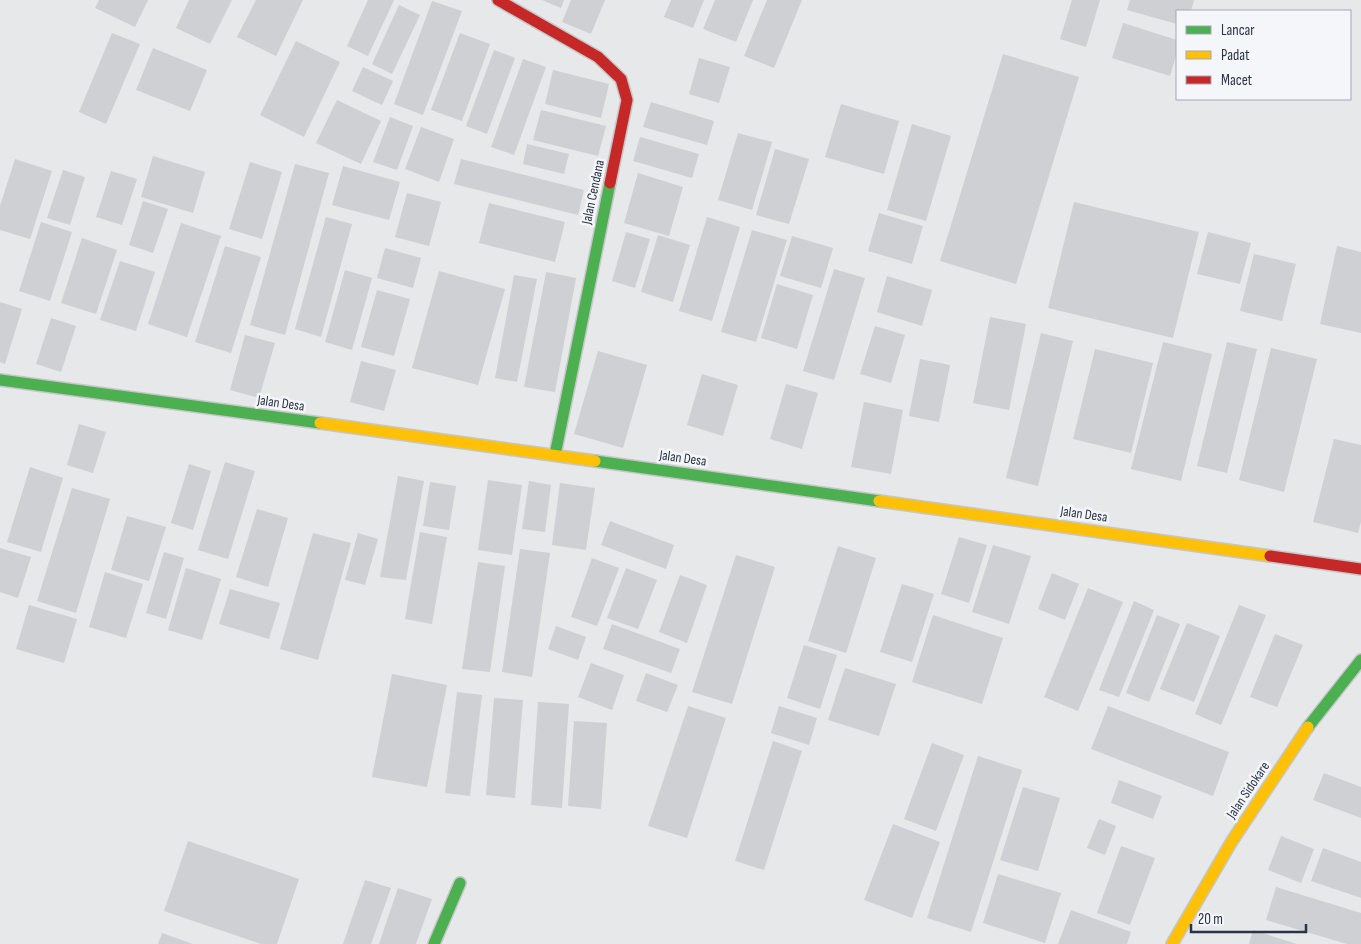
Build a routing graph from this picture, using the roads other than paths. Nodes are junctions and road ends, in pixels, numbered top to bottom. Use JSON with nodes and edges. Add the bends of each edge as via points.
{"nodes":[{"id":1,"x":498,"y":0,"type":"edge"},
{"id":2,"x":0,"y":380,"type":"edge"},
{"id":3,"x":555,"y":455,"type":"junction"},
{"id":4,"x":1361,"y":568,"type":"edge"},
{"id":5,"x":1361,"y":660,"type":"edge"},
{"id":6,"x":460,"y":883,"type":"dead end"},
{"id":7,"x":434,"y":944,"type":"edge"},
{"id":8,"x":1172,"y":944,"type":"edge"}],
"edges":[{"from":1,"to":3,"type":"street","name":"Jalan Cendana","via":[[598,57],[621,79],[627,100]]},
{"from":2,"to":3,"type":"street","name":"Jalan Desa"},
{"from":3,"to":4,"type":"street","name":"Jalan Desa"},
{"from":5,"to":8,"type":"street","name":"Jalan Sidokare","via":[[1311,722],[1263,794]]},
{"from":6,"to":7,"type":"street"}]}
